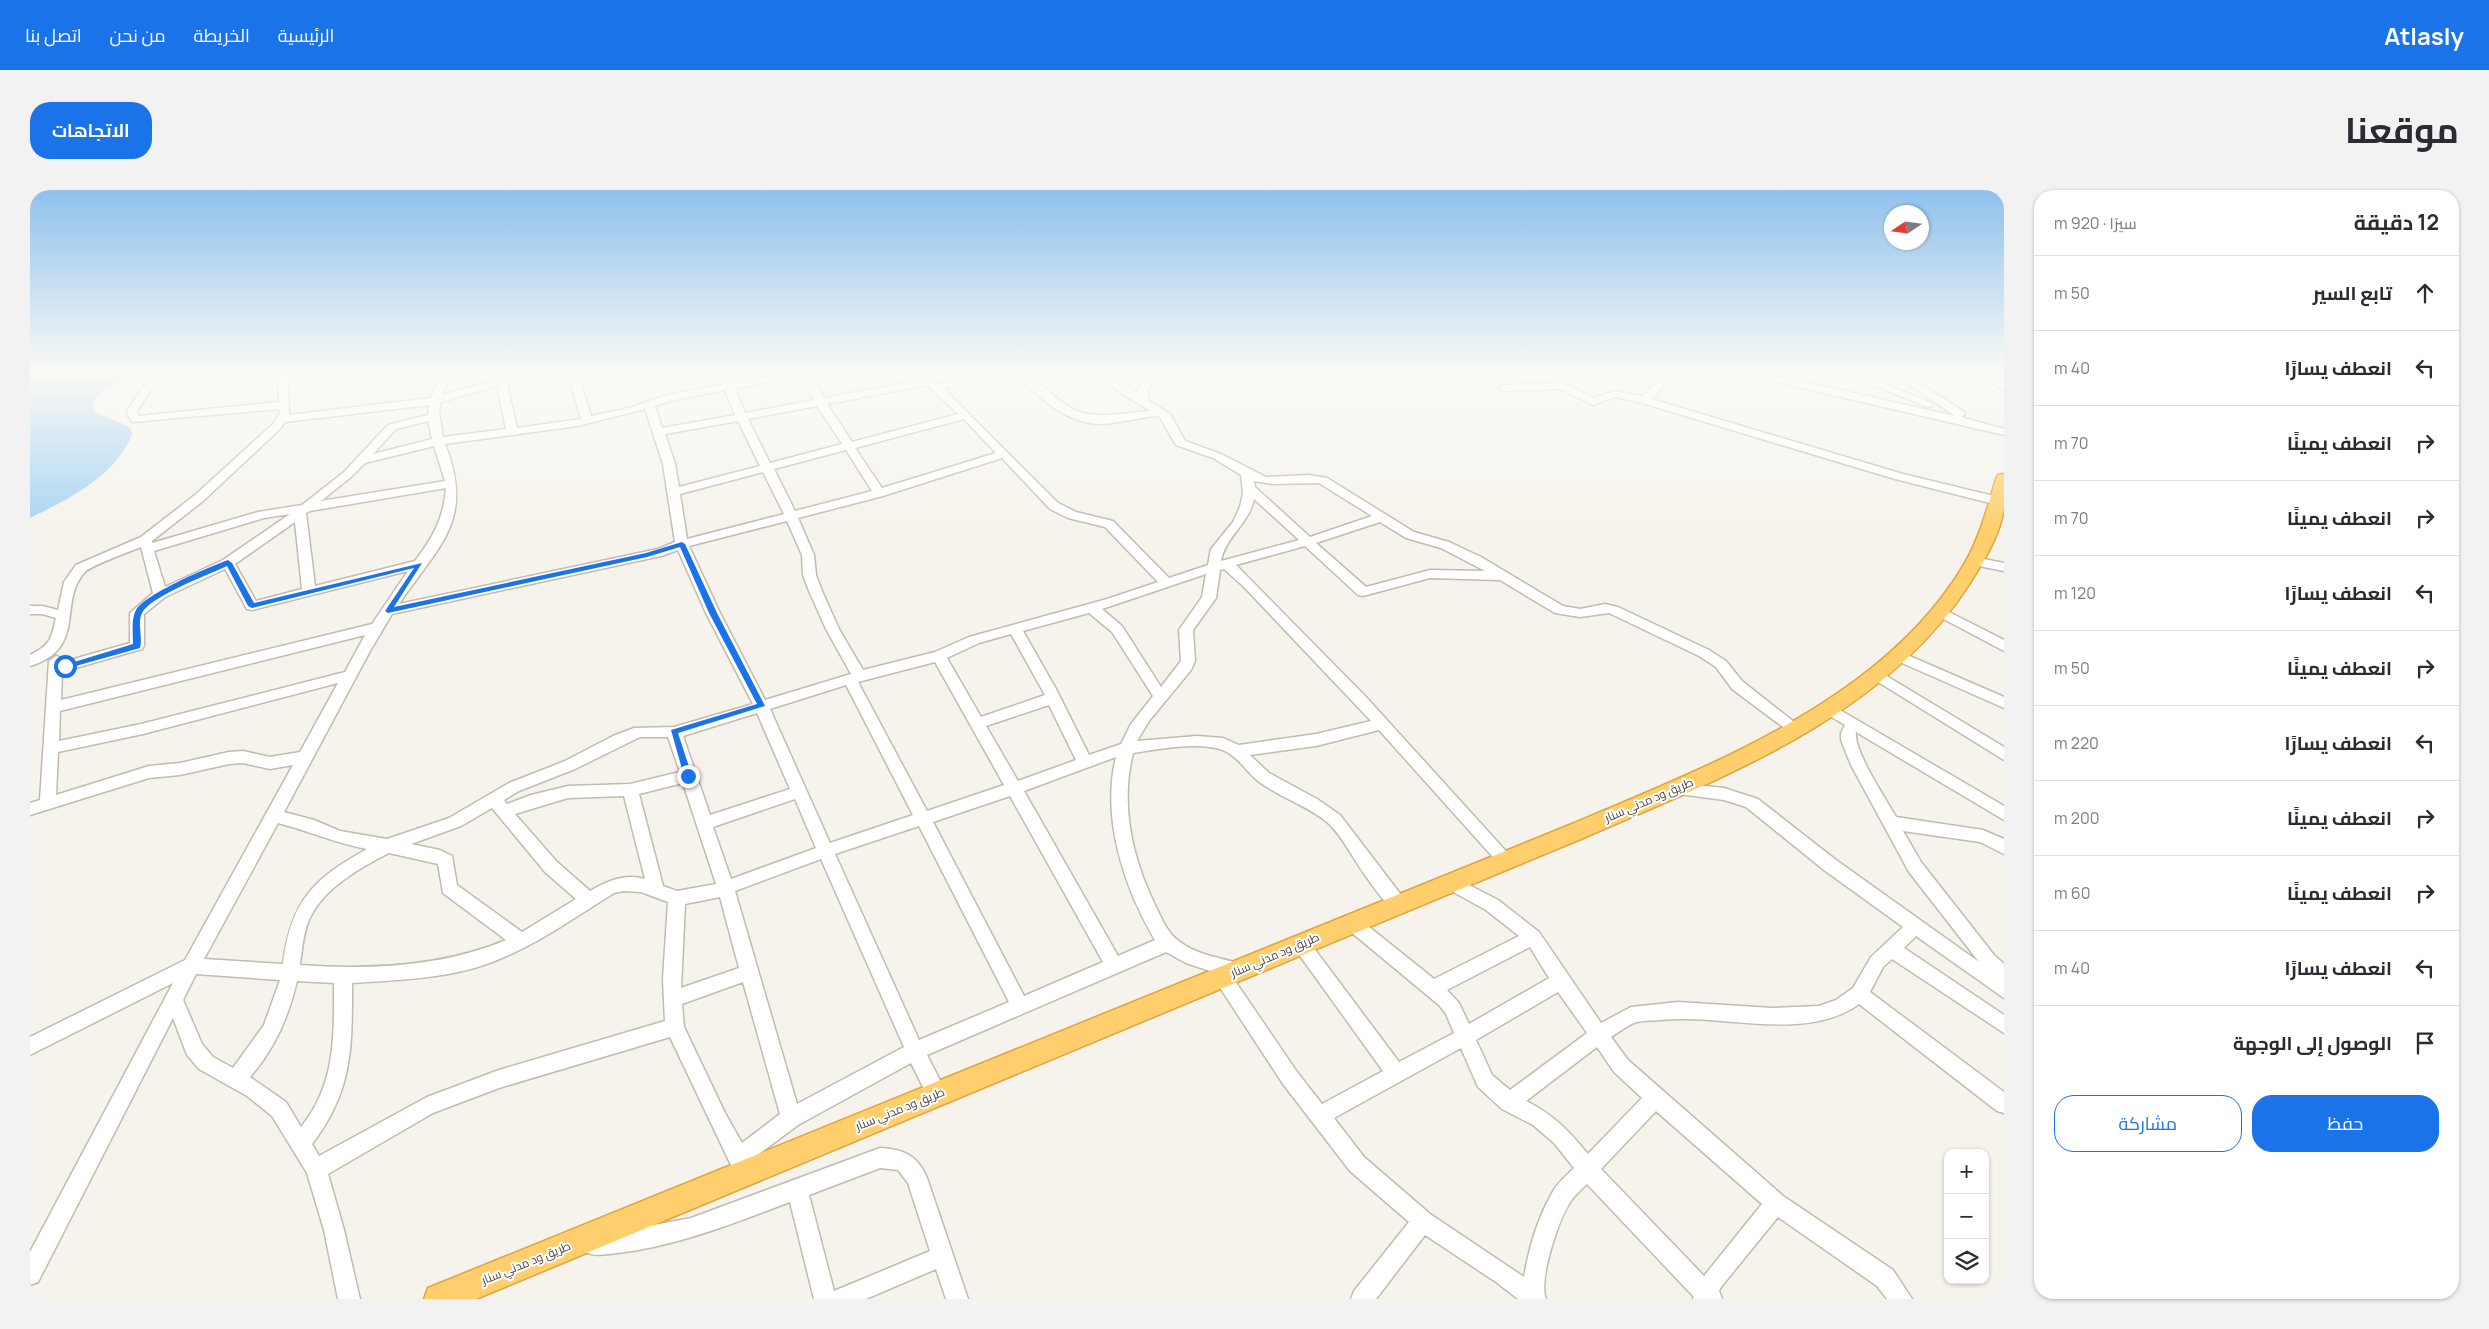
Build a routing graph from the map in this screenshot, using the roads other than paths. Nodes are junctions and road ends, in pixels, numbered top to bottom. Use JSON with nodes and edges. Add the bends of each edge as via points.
{"nodes":[{"id":1,"x":277,"y":426,"type":"edge"},
{"id":2,"x":397,"y":426,"type":"edge"},
{"id":3,"x":434,"y":426,"type":"edge"},
{"id":4,"x":511,"y":426,"type":"edge"},
{"id":5,"x":555,"y":426,"type":"edge"},
{"id":6,"x":657,"y":426,"type":"edge"},
{"id":7,"x":693,"y":426,"type":"edge"},
{"id":8,"x":746,"y":426,"type":"edge"},
{"id":9,"x":836,"y":426,"type":"edge"},
{"id":10,"x":927,"y":426,"type":"edge"},
{"id":11,"x":976,"y":426,"type":"edge"},
{"id":12,"x":1171,"y":426,"type":"edge"},
{"id":13,"x":1728,"y":426,"type":"edge"},
{"id":14,"x":1982,"y":426,"type":"edge"},
{"id":15,"x":1988,"y":426,"type":"edge"},
{"id":16,"x":2001,"y":431,"type":"edge"},
{"id":17,"x":512,"y":432,"type":"junction"},
{"id":18,"x":659,"y":432,"type":"junction"},
{"id":19,"x":439,"y":442,"type":"junction"},
{"id":20,"x":850,"y":447,"type":"junction"},
{"id":21,"x":1004,"y":454,"type":"junction"},
{"id":22,"x":362,"y":460,"type":"junction"},
{"id":23,"x":769,"y":468,"type":"junction"},
{"id":24,"x":1246,"y":473,"type":"junction"},
{"id":25,"x":452,"y":483,"type":"junction"},
{"id":26,"x":1250,"y":489,"type":"junction"},
{"id":27,"x":674,"y":492,"type":"junction"},
{"id":28,"x":2001,"y":492,"type":"edge"},
{"id":29,"x":879,"y":493,"type":"junction"},
{"id":30,"x":302,"y":510,"type":"junction"},
{"id":31,"x":791,"y":516,"type":"junction"},
{"id":32,"x":1382,"y":517,"type":"junction"},
{"id":33,"x":1306,"y":542,"type":"junction"},
{"id":34,"x":682,"y":544,"type":"junction"},
{"id":35,"x":146,"y":545,"type":"junction"},
{"id":36,"x":1974,"y":561,"type":"junction"},
{"id":37,"x":228,"y":563,"type":"junction"},
{"id":38,"x":420,"y":564,"type":"junction"},
{"id":39,"x":1221,"y":565,"type":"junction"},
{"id":40,"x":2004,"y":567,"type":"edge"},
{"id":41,"x":1504,"y":577,"type":"junction"},
{"id":42,"x":1166,"y":583,"type":"junction"},
{"id":43,"x":310,"y":591,"type":"junction"},
{"id":44,"x":160,"y":594,"type":"junction"},
{"id":45,"x":1092,"y":608,"type":"junction"},
{"id":46,"x":30,"y":610,"type":"edge"},
{"id":47,"x":388,"y":611,"type":"junction"},
{"id":48,"x":1941,"y":612,"type":"junction"},
{"id":49,"x":63,"y":616,"type":"junction"},
{"id":50,"x":376,"y":628,"type":"junction"},
{"id":51,"x":1015,"y":629,"type":"junction"},
{"id":52,"x":57,"y":642,"type":"junction"},
{"id":53,"x":2004,"y":646,"type":"edge"},
{"id":54,"x":939,"y":656,"type":"junction"},
{"id":55,"x":1898,"y":656,"type":"junction"},
{"id":56,"x":30,"y":661,"type":"edge"},
{"id":57,"x":55,"y":669,"type":"junction"},
{"id":58,"x":1875,"y":674,"type":"junction"},
{"id":59,"x":351,"y":675,"type":"junction"},
{"id":60,"x":855,"y":677,"type":"junction"},
{"id":61,"x":1053,"y":698,"type":"junction"},
{"id":62,"x":1161,"y":698,"type":"junction"},
{"id":63,"x":2002,"y":699,"type":"edge"},
{"id":64,"x":761,"y":706,"type":"junction"},
{"id":65,"x":54,"y":707,"type":"junction"},
{"id":66,"x":1828,"y":708,"type":"junction"},
{"id":67,"x":978,"y":723,"type":"junction"},
{"id":68,"x":1853,"y":723,"type":"junction"},
{"id":69,"x":1382,"y":724,"type":"junction"},
{"id":70,"x":1796,"y":728,"type":"junction"},
{"id":71,"x":674,"y":732,"type":"junction"},
{"id":72,"x":51,"y":748,"type":"junction"},
{"id":73,"x":1126,"y":748,"type":"junction"},
{"id":74,"x":1237,"y":751,"type":"junction"},
{"id":75,"x":2004,"y":754,"type":"edge"},
{"id":76,"x":307,"y":758,"type":"junction"},
{"id":77,"x":1085,"y":763,"type":"junction"},
{"id":78,"x":688,"y":776,"type":"junction"},
{"id":79,"x":1015,"y":788,"type":"junction"},
{"id":80,"x":1676,"y":789,"type":"junction"},
{"id":81,"x":630,"y":790,"type":"junction"},
{"id":82,"x":799,"y":792,"type":"junction"},
{"id":83,"x":493,"y":798,"type":"junction"},
{"id":84,"x":48,"y":803,"type":"junction"},
{"id":85,"x":30,"y":809,"type":"edge"},
{"id":86,"x":505,"y":812,"type":"junction"},
{"id":87,"x":2004,"y":814,"type":"edge"},
{"id":88,"x":275,"y":816,"type":"junction"},
{"id":89,"x":923,"y":818,"type":"junction"},
{"id":90,"x":1892,"y":823,"type":"junction"},
{"id":91,"x":703,"y":824,"type":"junction"},
{"id":92,"x":387,"y":846,"type":"junction"},
{"id":93,"x":2004,"y":847,"type":"edge"},
{"id":94,"x":825,"y":851,"type":"junction"},
{"id":95,"x":1506,"y":860,"type":"junction"},
{"id":96,"x":1452,"y":883,"type":"junction"},
{"id":97,"x":726,"y":889,"type":"junction"},
{"id":98,"x":656,"y":890,"type":"junction"},
{"id":99,"x":677,"y":898,"type":"junction"},
{"id":100,"x":588,"y":899,"type":"junction"},
{"id":101,"x":1400,"y":904,"type":"junction"},
{"id":102,"x":1352,"y":923,"type":"junction"},
{"id":103,"x":1915,"y":926,"type":"junction"},
{"id":104,"x":1533,"y":937,"type":"junction"},
{"id":105,"x":521,"y":941,"type":"junction"},
{"id":106,"x":1167,"y":943,"type":"junction"},
{"id":107,"x":1301,"y":944,"type":"junction"},
{"id":108,"x":1891,"y":949,"type":"junction"},
{"id":109,"x":191,"y":966,"type":"junction"},
{"id":110,"x":1115,"y":967,"type":"junction"},
{"id":111,"x":749,"y":972,"type":"junction"},
{"id":112,"x":290,"y":973,"type":"junction"},
{"id":113,"x":1231,"y":974,"type":"junction"},
{"id":114,"x":2004,"y":974,"type":"edge"},
{"id":115,"x":343,"y":976,"type":"junction"},
{"id":116,"x":1561,"y":981,"type":"junction"},
{"id":117,"x":1434,"y":988,"type":"junction"},
{"id":118,"x":2004,"y":990,"type":"edge"},
{"id":119,"x":1859,"y":994,"type":"junction"},
{"id":120,"x":173,"y":999,"type":"junction"},
{"id":121,"x":673,"y":999,"type":"junction"},
{"id":122,"x":1022,"y":1007,"type":"junction"},
{"id":123,"x":2004,"y":1025,"type":"edge"},
{"id":124,"x":675,"y":1026,"type":"junction"},
{"id":125,"x":1600,"y":1034,"type":"junction"},
{"id":126,"x":1464,"y":1037,"type":"junction"},
{"id":127,"x":30,"y":1046,"type":"edge"},
{"id":128,"x":915,"y":1051,"type":"junction"},
{"id":129,"x":1396,"y":1074,"type":"junction"},
{"id":130,"x":235,"y":1080,"type":"junction"},
{"id":131,"x":937,"y":1094,"type":"junction"},
{"id":132,"x":1655,"y":1098,"type":"junction"},
{"id":133,"x":1509,"y":1102,"type":"junction"},
{"id":134,"x":2004,"y":1104,"type":"edge"},
{"id":135,"x":1319,"y":1116,"type":"junction"},
{"id":136,"x":791,"y":1118,"type":"junction"},
{"id":137,"x":301,"y":1143,"type":"junction"},
{"id":138,"x":743,"y":1165,"type":"junction"},
{"id":139,"x":316,"y":1169,"type":"junction"},
{"id":140,"x":1588,"y":1169,"type":"junction"},
{"id":141,"x":797,"y":1189,"type":"junction"},
{"id":142,"x":1776,"y":1203,"type":"junction"},
{"id":143,"x":1422,"y":1220,"type":"junction"},
{"id":144,"x":564,"y":1248,"type":"junction"},
{"id":145,"x":943,"y":1256,"type":"junction"},
{"id":146,"x":30,"y":1274,"type":"edge"},
{"id":147,"x":1707,"y":1297,"type":"edge"},
{"id":148,"x":1534,"y":1298,"type":"edge"},
{"id":149,"x":349,"y":1299,"type":"edge"},
{"id":150,"x":439,"y":1299,"type":"edge"},
{"id":151,"x":824,"y":1299,"type":"edge"},
{"id":152,"x":840,"y":1299,"type":"edge"},
{"id":153,"x":957,"y":1299,"type":"edge"},
{"id":154,"x":1362,"y":1299,"type":"edge"},
{"id":155,"x":1901,"y":1299,"type":"edge"}],
"edges":[{"from":1,"to":35,"type":"street"},
{"from":2,"to":22,"type":"street","via":[[392,427]]},
{"from":3,"to":19,"type":"street"},
{"from":4,"to":17,"type":"street"},
{"from":5,"to":17,"type":"street"},
{"from":6,"to":18,"type":"street"},
{"from":7,"to":18,"type":"street"},
{"from":8,"to":23,"type":"street"},
{"from":9,"to":20,"type":"street"},
{"from":10,"to":20,"type":"street"},
{"from":11,"to":21,"type":"street"},
{"from":12,"to":24,"type":"street","via":[[1180,443],[1225,460]]},
{"from":13,"to":28,"type":"street","via":[[1898,477]]},
{"from":14,"to":16,"type":"street"},
{"from":15,"to":16,"type":"street"},
{"from":17,"to":19,"type":"street"},
{"from":18,"to":27,"type":"street"},
{"from":19,"to":22,"type":"street"},
{"from":19,"to":25,"type":"street"},
{"from":20,"to":23,"type":"street"},
{"from":20,"to":29,"type":"street"},
{"from":21,"to":29,"type":"street"},
{"from":21,"to":42,"type":"street","via":[[1054,506],[1072,515],[1109,524]]},
{"from":22,"to":30,"type":"street"},
{"from":23,"to":27,"type":"street"},
{"from":23,"to":31,"type":"street"},
{"from":24,"to":26,"type":"street"},
{"from":24,"to":32,"type":"street","via":[[1278,482],[1318,478]]},
{"from":25,"to":30,"type":"street"},
{"from":25,"to":38,"type":"street","via":[[452,504],[447,522]]},
{"from":26,"to":33,"type":"street"},
{"from":26,"to":39,"type":"street","via":[[1241,520],[1217,549]]},
{"from":27,"to":34,"type":"street"},
{"from":28,"to":36,"type":"highway","name":"طريق ود مدني سنار"},
{"from":29,"to":31,"type":"street"},
{"from":30,"to":35,"type":"street","via":[[240,520]]},
{"from":30,"to":37,"type":"street"},
{"from":30,"to":43,"type":"street"},
{"from":31,"to":34,"type":"street"},
{"from":31,"to":60,"type":"street","via":[[808,553],[810,576]]},
{"from":32,"to":33,"type":"street"},
{"from":32,"to":41,"type":"street","via":[[1410,535],[1445,545]]},
{"from":33,"to":39,"type":"street"},
{"from":33,"to":41,"type":"street","via":[[1363,592],[1430,574]]},
{"from":34,"to":47,"type":"street","via":[[647,555]]},
{"from":34,"to":64,"type":"street"},
{"from":35,"to":44,"type":"street"},
{"from":35,"to":49,"type":"street","via":[[81,568],[70,582]]},
{"from":36,"to":40,"type":"street"},
{"from":36,"to":48,"type":"highway","name":"طريق ود مدني سنار"},
{"from":37,"to":43,"type":"street","via":[[252,606]]},
{"from":37,"to":44,"type":"street"},
{"from":38,"to":43,"type":"street"},
{"from":38,"to":47,"type":"street"},
{"from":39,"to":42,"type":"street"},
{"from":39,"to":62,"type":"street","via":[[1209,598],[1186,630],[1188,660],[1184,670]]},
{"from":39,"to":69,"type":"street","via":[[1248,582]]},
{"from":41,"to":70,"type":"street","via":[[1560,610],[1580,613],[1605,608],[1613,610],[1704,653],[1721,664],[1737,685]]},
{"from":42,"to":45,"type":"street"},
{"from":44,"to":57,"type":"street","via":[[138,613],[137,646]]},
{"from":45,"to":51,"type":"street"},
{"from":45,"to":62,"type":"street","via":[[1118,629]]},
{"from":46,"to":49,"type":"street"},
{"from":47,"to":50,"type":"street"},
{"from":48,"to":53,"type":"street"},
{"from":48,"to":55,"type":"highway","name":"طريق ود مدني سنار"},
{"from":49,"to":52,"type":"street"},
{"from":50,"to":59,"type":"street"},
{"from":50,"to":65,"type":"street"},
{"from":51,"to":54,"type":"street","via":[[974,640]]},
{"from":51,"to":61,"type":"street"},
{"from":52,"to":56,"type":"street","via":[[48,652]]},
{"from":52,"to":57,"type":"street"},
{"from":54,"to":60,"type":"street"},
{"from":54,"to":67,"type":"street"},
{"from":55,"to":58,"type":"highway","name":"طريق ود مدني سنار"},
{"from":55,"to":63,"type":"street"},
{"from":57,"to":65,"type":"street"},
{"from":58,"to":66,"type":"highway","name":"طريق ود مدني سنار"},
{"from":58,"to":75,"type":"street"},
{"from":59,"to":72,"type":"street","via":[[147,728]]},
{"from":59,"to":76,"type":"street"},
{"from":60,"to":64,"type":"street"},
{"from":60,"to":89,"type":"street"},
{"from":61,"to":67,"type":"street"},
{"from":61,"to":77,"type":"street"},
{"from":62,"to":73,"type":"street","via":[[1137,727]]},
{"from":64,"to":71,"type":"street"},
{"from":64,"to":82,"type":"street"},
{"from":65,"to":72,"type":"street"},
{"from":66,"to":68,"type":"street"},
{"from":66,"to":70,"type":"highway","name":"طريق ود مدني سنار"},
{"from":67,"to":79,"type":"street"},
{"from":68,"to":87,"type":"street"},
{"from":68,"to":90,"type":"street","via":[[1848,740]]},
{"from":69,"to":74,"type":"street","via":[[1316,740]]},
{"from":69,"to":95,"type":"street"},
{"from":70,"to":80,"type":"highway","name":"طريق ود مدني سنار"},
{"from":71,"to":78,"type":"street"},
{"from":71,"to":83,"type":"street","via":[[631,734],[570,766]]},
{"from":72,"to":84,"type":"street"},
{"from":73,"to":74,"type":"street","via":[[1197,742],[1223,744]]},
{"from":73,"to":77,"type":"street"},
{"from":73,"to":106,"type":"street","via":[[1120,777],[1121,812],[1130,862],[1144,900]]},
{"from":74,"to":101,"type":"street","via":[[1264,778],[1312,803],[1334,819]]},
{"from":76,"to":84,"type":"street","via":[[270,763],[251,758],[229,758],[141,774]]},
{"from":76,"to":88,"type":"street"},
{"from":77,"to":79,"type":"street"},
{"from":78,"to":81,"type":"street"},
{"from":78,"to":91,"type":"street"},
{"from":79,"to":89,"type":"street"},
{"from":79,"to":110,"type":"street"},
{"from":80,"to":95,"type":"highway","name":"طريق ود مدني سنار"},
{"from":80,"to":103,"type":"street","via":[[1752,803],[1830,865]]},
{"from":81,"to":86,"type":"street","via":[[568,792],[531,801]]},
{"from":81,"to":98,"type":"street"},
{"from":82,"to":91,"type":"street"},
{"from":82,"to":94,"type":"street"},
{"from":83,"to":86,"type":"street"},
{"from":83,"to":92,"type":"street","via":[[455,822]]},
{"from":84,"to":85,"type":"street"},
{"from":86,"to":100,"type":"street","via":[[551,867]]},
{"from":88,"to":92,"type":"street","via":[[308,824],[338,837]]},
{"from":88,"to":109,"type":"street"},
{"from":89,"to":94,"type":"street"},
{"from":89,"to":122,"type":"street"},
{"from":90,"to":93,"type":"street","via":[[1983,836]]},
{"from":90,"to":114,"type":"street","via":[[1915,867],[1934,894],[1988,960]]},
{"from":91,"to":97,"type":"street"},
{"from":92,"to":105,"type":"street","via":[[446,861],[449,888]]},
{"from":92,"to":112,"type":"street","via":[[334,879],[317,894],[294,938]]},
{"from":94,"to":97,"type":"street"},
{"from":94,"to":128,"type":"street"},
{"from":95,"to":96,"type":"highway","name":"طريق ود مدني سنار"},
{"from":96,"to":101,"type":"highway","name":"طريق ود مدني سنار"},
{"from":96,"to":104,"type":"street","via":[[1492,905]]},
{"from":97,"to":99,"type":"street"},
{"from":97,"to":111,"type":"street"},
{"from":98,"to":99,"type":"street"},
{"from":98,"to":100,"type":"street","via":[[624,884],[610,887]]},
{"from":99,"to":121,"type":"street"},
{"from":100,"to":105,"type":"street"},
{"from":101,"to":102,"type":"highway","name":"طريق ود مدني سنار"},
{"from":102,"to":107,"type":"highway","name":"طريق ود مدني سنار"},
{"from":102,"to":117,"type":"street"},
{"from":103,"to":108,"type":"street"},
{"from":103,"to":118,"type":"street"},
{"from":104,"to":116,"type":"street"},
{"from":104,"to":117,"type":"street"},
{"from":105,"to":115,"type":"street","via":[[482,958],[434,969]]},
{"from":106,"to":110,"type":"street"},
{"from":106,"to":113,"type":"street","via":[[1187,956]]},
{"from":107,"to":113,"type":"highway","name":"طريق ود مدني سنار"},
{"from":107,"to":129,"type":"street"},
{"from":108,"to":119,"type":"street","via":[[1877,962]]},
{"from":108,"to":123,"type":"street"},
{"from":109,"to":112,"type":"street"},
{"from":109,"to":120,"type":"street"},
{"from":109,"to":127,"type":"street"},
{"from":110,"to":122,"type":"street"},
{"from":111,"to":121,"type":"street"},
{"from":111,"to":136,"type":"street"},
{"from":112,"to":115,"type":"street"},
{"from":112,"to":130,"type":"street","via":[[270,1036]]},
{"from":113,"to":131,"type":"highway","name":"طريق ود مدني سنار"},
{"from":113,"to":135,"type":"street","via":[[1290,1078]]},
{"from":115,"to":137,"type":"street","via":[[343,1041],[339,1069],[323,1115]]},
{"from":116,"to":125,"type":"street"},
{"from":116,"to":126,"type":"street"},
{"from":117,"to":126,"type":"street","via":[[1452,1009]]},
{"from":119,"to":125,"type":"street","via":[[1842,1006],[1819,1014],[1772,1016],[1678,1010],[1630,1015]]},
{"from":119,"to":134,"type":"street"},
{"from":120,"to":130,"type":"street","via":[[194,1049],[206,1063]]},
{"from":120,"to":146,"type":"street"},
{"from":121,"to":124,"type":"street"},
{"from":122,"to":128,"type":"street"},
{"from":124,"to":138,"type":"street"},
{"from":124,"to":139,"type":"street","via":[[499,1079],[427,1106]]},
{"from":125,"to":132,"type":"street","via":[[1622,1066]]},
{"from":125,"to":133,"type":"street"},
{"from":126,"to":129,"type":"street"},
{"from":126,"to":133,"type":"street","via":[[1485,1081]]},
{"from":128,"to":131,"type":"street"},
{"from":128,"to":136,"type":"street"},
{"from":129,"to":135,"type":"street"},
{"from":130,"to":137,"type":"street","via":[[279,1109]]},
{"from":131,"to":138,"type":"highway","name":"طريق ود مدني سنار"},
{"from":132,"to":140,"type":"street"},
{"from":132,"to":142,"type":"street"},
{"from":133,"to":140,"type":"street","via":[[1540,1118],[1561,1136]]},
{"from":135,"to":143,"type":"street","via":[[1357,1164]]},
{"from":136,"to":138,"type":"street"},
{"from":137,"to":139,"type":"street"},
{"from":138,"to":144,"type":"highway","name":"طريق ود مدني سنار"},
{"from":139,"to":149,"type":"street"},
{"from":140,"to":147,"type":"street"},
{"from":140,"to":148,"type":"street","via":[[1563,1194],[1552,1216],[1538,1260]]},
{"from":141,"to":144,"type":"street","via":[[691,1228],[627,1242]]},
{"from":141,"to":145,"type":"street","via":[[880,1158],[901,1159],[917,1178]]},
{"from":141,"to":151,"type":"street"},
{"from":142,"to":147,"type":"street","via":[[1720,1271]]},
{"from":142,"to":155,"type":"street","via":[[1885,1278]]},
{"from":143,"to":148,"type":"street","via":[[1504,1274]]},
{"from":143,"to":154,"type":"street"},
{"from":144,"to":150,"type":"highway","name":"طريق ود مدني سنار"},
{"from":145,"to":152,"type":"street"},
{"from":145,"to":153,"type":"street"}]}
